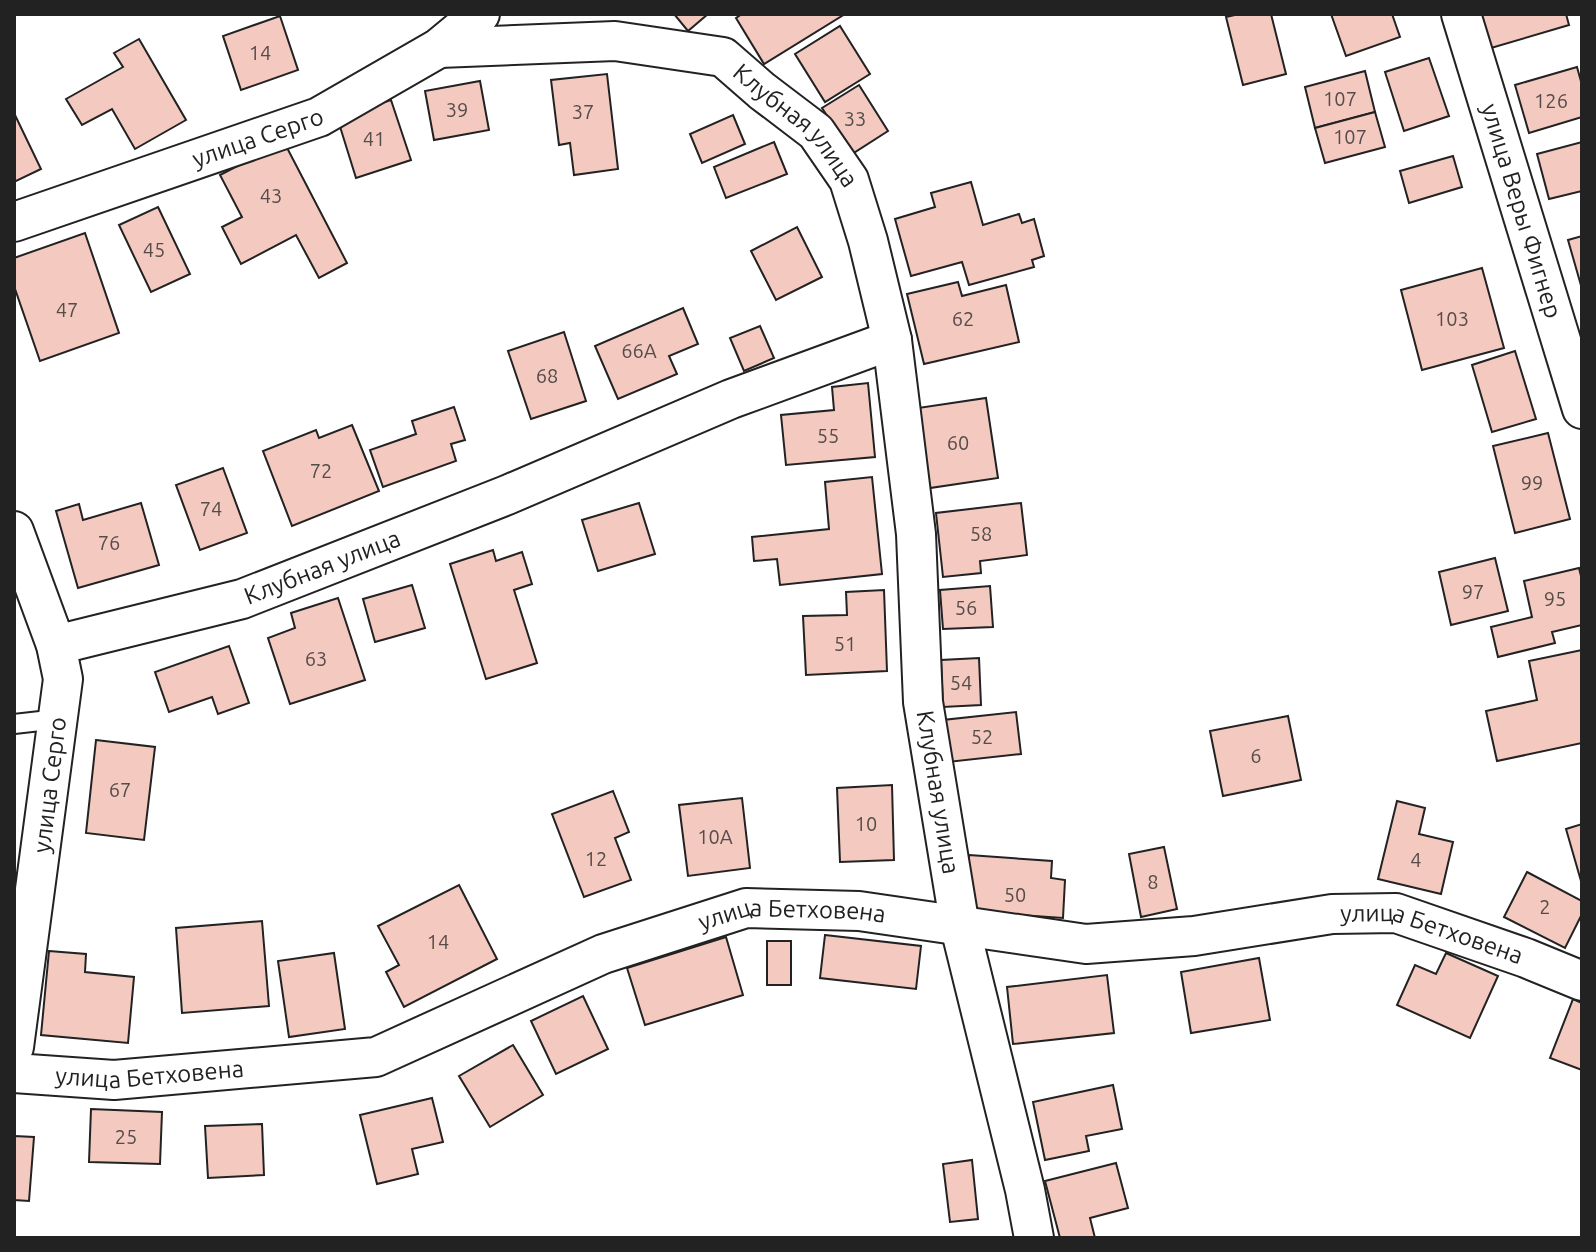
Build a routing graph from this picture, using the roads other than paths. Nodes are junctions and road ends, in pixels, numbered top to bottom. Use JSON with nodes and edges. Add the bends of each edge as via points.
{"nodes":[{"id":1,"x":480,"y":14,"type":"edge"},
{"id":2,"x":1461,"y":14,"type":"edge"},
{"id":3,"x":439,"y":48,"type":"junction"},
{"id":4,"x":14,"y":222,"type":"edge"},
{"id":5,"x":892,"y":340,"type":"junction"},
{"id":6,"x":1582,"y":409,"type":"edge"},
{"id":7,"x":14,"y":531,"type":"edge"},
{"id":8,"x":56,"y":645,"type":"junction"},
{"id":9,"x":58,"y":719,"type":"junction"},
{"id":10,"x":14,"y":724,"type":"edge"},
{"id":11,"x":960,"y":927,"type":"junction"},
{"id":12,"x":1582,"y":981,"type":"edge"},
{"id":13,"x":14,"y":1047,"type":"edge"},
{"id":14,"x":14,"y":1073,"type":"edge"},
{"id":15,"x":1034,"y":1238,"type":"edge"}],
"edges":[{"from":1,"to":3,"type":"street","name":"улица Серго"},
{"from":2,"to":6,"type":"street","name":"улица Веры Фигнер"},
{"from":3,"to":4,"type":"street","name":"улица Серго","via":[[319,117]]},
{"from":3,"to":5,"type":"street","name":"Клубная улица","via":[[615,41],[723,57],[816,132],[849,180]]},
{"from":5,"to":8,"type":"street","name":"Клубная улица","via":[[731,399],[507,495],[242,599]]},
{"from":5,"to":11,"type":"street","name":"Клубная улица","via":[[916,534],[923,702]]},
{"from":7,"to":8,"type":"street","name":"улица Серго"},
{"from":8,"to":9,"type":"street","name":"улица Серго","via":[[63,679]]},
{"from":9,"to":10,"type":"lane"},
{"from":9,"to":13,"type":"street","name":"улица Серго"},
{"from":11,"to":12,"type":"street","name":"улица Бетховена","via":[[1086,944],[1194,936],[1332,914],[1396,913]]},
{"from":11,"to":14,"type":"street","name":"улица Бетховена","via":[[859,911],[746,908],[603,954],[376,1057],[114,1080]]},
{"from":11,"to":15,"type":"street","name":"Клубная улица"}]}
